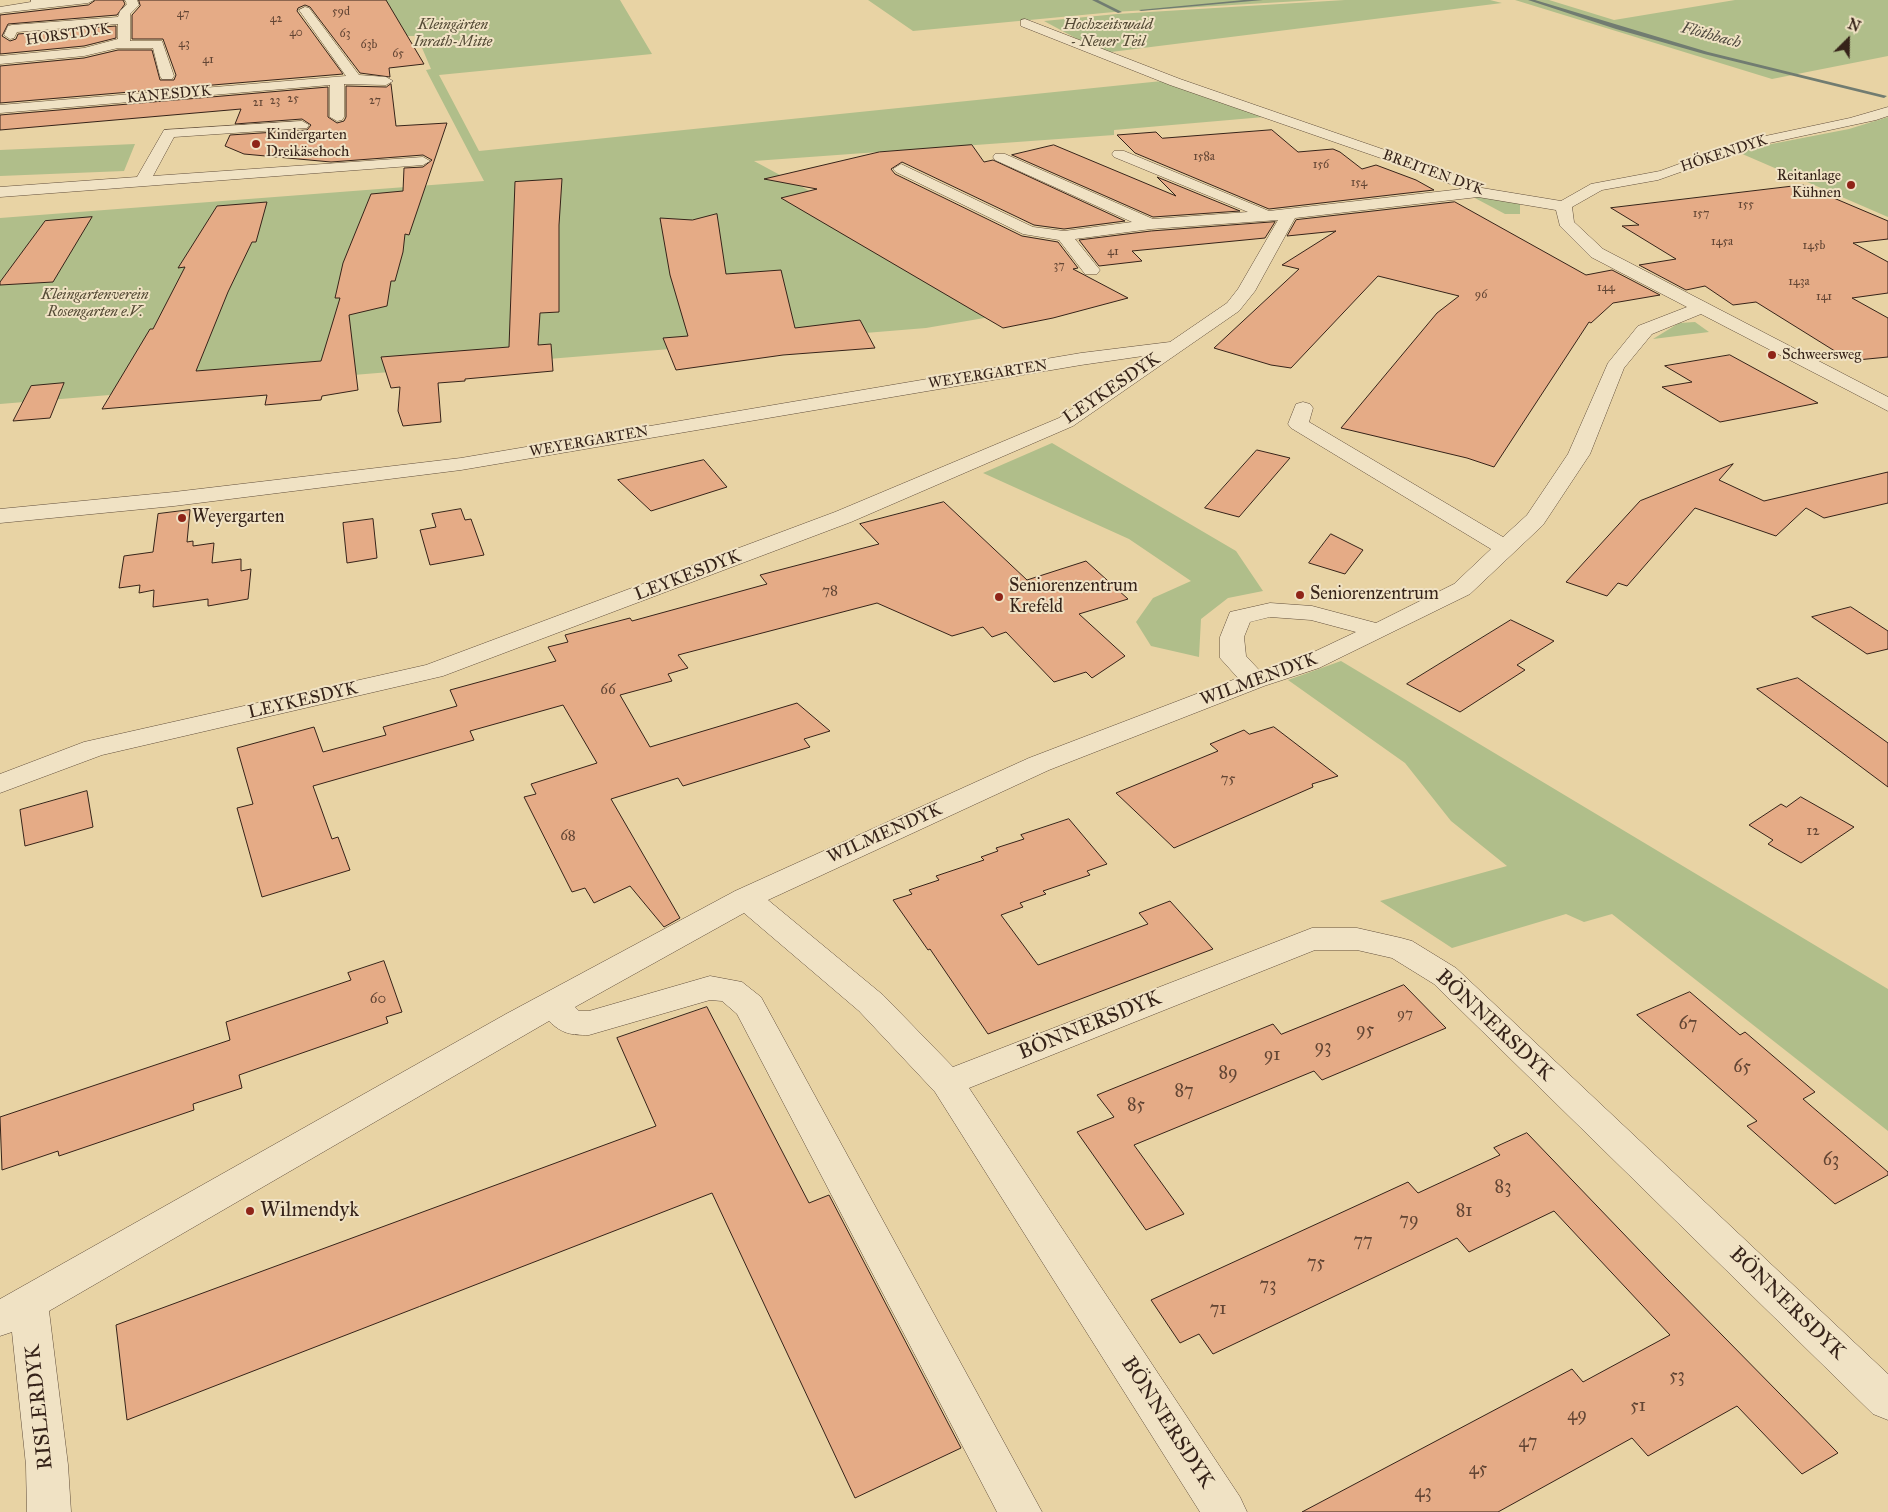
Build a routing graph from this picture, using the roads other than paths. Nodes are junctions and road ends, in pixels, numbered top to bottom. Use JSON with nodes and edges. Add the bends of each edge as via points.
{"nodes":[{"id":1,"x":88,"y":0,"type":"edge"},
{"id":2,"x":131,"y":0,"type":"edge"},
{"id":3,"x":37,"y":2,"type":"edge"},
{"id":4,"x":0,"y":10,"type":"edge"},
{"id":5,"x":305,"y":10,"type":"dead end"},
{"id":6,"x":122,"y":20,"type":"junction"},
{"id":7,"x":1025,"y":23,"type":"dead end"},
{"id":8,"x":10,"y":35,"type":"dead end"},
{"id":9,"x":120,"y":45,"type":"junction"},
{"id":10,"x":0,"y":60,"type":"edge"},
{"id":11,"x":166,"y":76,"type":"dead end"},
{"id":12,"x":355,"y":80,"type":"junction"},
{"id":13,"x":337,"y":81,"type":"junction"},
{"id":14,"x":386,"y":81,"type":"dead end"},
{"id":15,"x":0,"y":109,"type":"edge"},
{"id":16,"x":1888,"y":111,"type":"edge"},
{"id":17,"x":336,"y":117,"type":"dead end"},
{"id":18,"x":302,"y":125,"type":"dead end"},
{"id":19,"x":1119,"y":154,"type":"dead end"},
{"id":20,"x":1000,"y":157,"type":"dead end"},
{"id":21,"x":423,"y":161,"type":"dead end"},
{"id":22,"x":901,"y":169,"type":"dead end"},
{"id":23,"x":142,"y":182,"type":"junction"},
{"id":24,"x":0,"y":192,"type":"edge"},
{"id":25,"x":1478,"y":192,"type":"junction"},
{"id":26,"x":1564,"y":206,"type":"junction"},
{"id":27,"x":1289,"y":214,"type":"junction"},
{"id":28,"x":1270,"y":215,"type":"junction"},
{"id":29,"x":1151,"y":224,"type":"junction"},
{"id":30,"x":1064,"y":236,"type":"junction"},
{"id":31,"x":1091,"y":270,"type":"dead end"},
{"id":32,"x":1701,"y":308,"type":"junction"},
{"id":33,"x":1175,"y":346,"type":"junction"},
{"id":34,"x":1887,"y":403,"type":"edge"},
{"id":35,"x":1304,"y":408,"type":"dead end"},
{"id":36,"x":0,"y":516,"type":"edge"},
{"id":37,"x":1505,"y":548,"type":"junction"},
{"id":38,"x":1379,"y":632,"type":"junction"},
{"id":39,"x":1255,"y":681,"type":"junction"},
{"id":40,"x":0,"y":784,"type":"edge"},
{"id":41,"x":746,"y":898,"type":"junction"},
{"id":42,"x":552,"y":1004,"type":"junction"},
{"id":43,"x":947,"y":1083,"type":"junction"},
{"id":44,"x":14,"y":1311,"type":"edge"},
{"id":45,"x":1888,"y":1401,"type":"edge"},
{"id":46,"x":50,"y":1512,"type":"edge"},
{"id":47,"x":1020,"y":1512,"type":"edge"},
{"id":48,"x":1225,"y":1512,"type":"edge"}],
"edges":[{"from":1,"to":3,"type":"street","name":"HORSTDYK"},
{"from":2,"to":6,"type":"street","name":"HORSTDYK","via":[[133,5],[124,13]]},
{"from":3,"to":4,"type":"street","name":"HORSTDYK"},
{"from":5,"to":12,"type":"street"},
{"from":6,"to":8,"type":"street","via":[[12,29]]},
{"from":6,"to":9,"type":"street","name":"HORSTDYK","via":[[124,41]]},
{"from":7,"to":25,"type":"street","name":"BREITEN DYK","via":[[1184,86],[1430,170]]},
{"from":9,"to":10,"type":"street","name":"HORSTDYK"},
{"from":9,"to":11,"type":"street","via":[[158,44]]},
{"from":12,"to":13,"type":"street","name":"KANESDYK"},
{"from":12,"to":14,"type":"street","name":"KANESDYK"},
{"from":13,"to":15,"type":"street","name":"KANESDYK"},
{"from":13,"to":17,"type":"street"},
{"from":16,"to":26,"type":"street","name":"HÖKENDYK","via":[[1746,144],[1654,177],[1609,182],[1580,194]]},
{"from":18,"to":23,"type":"street","via":[[169,133]]},
{"from":19,"to":28,"type":"street"},
{"from":20,"to":29,"type":"street"},
{"from":21,"to":23,"type":"street"},
{"from":22,"to":30,"type":"street","via":[[1029,231]]},
{"from":23,"to":24,"type":"street"},
{"from":25,"to":26,"type":"street","name":"BREITEN DYK"},
{"from":25,"to":27,"type":"street"},
{"from":26,"to":32,"type":"street","via":[[1566,223],[1597,254]]},
{"from":27,"to":28,"type":"street"},
{"from":27,"to":33,"type":"street","name":"LEYKESDYK","via":[[1246,291],[1233,307]]},
{"from":28,"to":29,"type":"street"},
{"from":29,"to":30,"type":"street"},
{"from":30,"to":31,"type":"street"},
{"from":32,"to":34,"type":"street"},
{"from":32,"to":37,"type":"street","name":"WILMENDYK","via":[[1645,330],[1615,367],[1579,454],[1534,520]]},
{"from":33,"to":36,"type":"street","name":"WEYERGARTEN","via":[[461,464],[174,499]]},
{"from":33,"to":40,"type":"street","name":"LEYKESDYK","via":[[1066,422],[844,517],[434,671],[94,748]]},
{"from":35,"to":37,"type":"street","via":[[1298,424]]},
{"from":37,"to":38,"type":"street","name":"WILMENDYK","via":[[1462,589]]},
{"from":38,"to":39,"type":"street","name":"WILMENDYK","via":[[1310,663]]},
{"from":38,"to":39,"type":"street","via":[[1312,613],[1270,610],[1240,617],[1232,637],[1233,658]]},
{"from":39,"to":41,"type":"street","name":"WILMENDYK","via":[[1040,764]]},
{"from":41,"to":42,"type":"street","name":"WILMENDYK"},
{"from":41,"to":43,"type":"street","name":"BÖNNERSDYK","via":[[871,1003]]},
{"from":42,"to":44,"type":"street","name":"WILMENDYK"},
{"from":42,"to":47,"type":"street","via":[[571,1023],[589,1023],[710,988],[732,990],[750,1006]]},
{"from":43,"to":45,"type":"street","name":"BÖNNERSDYK","via":[[1312,939],[1357,939],[1401,949],[1452,982]]},
{"from":43,"to":48,"type":"street","name":"BÖNNERSDYK"},
{"from":44,"to":46,"type":"street","name":"RISLERDYK","via":[[47,1465]]}]}
